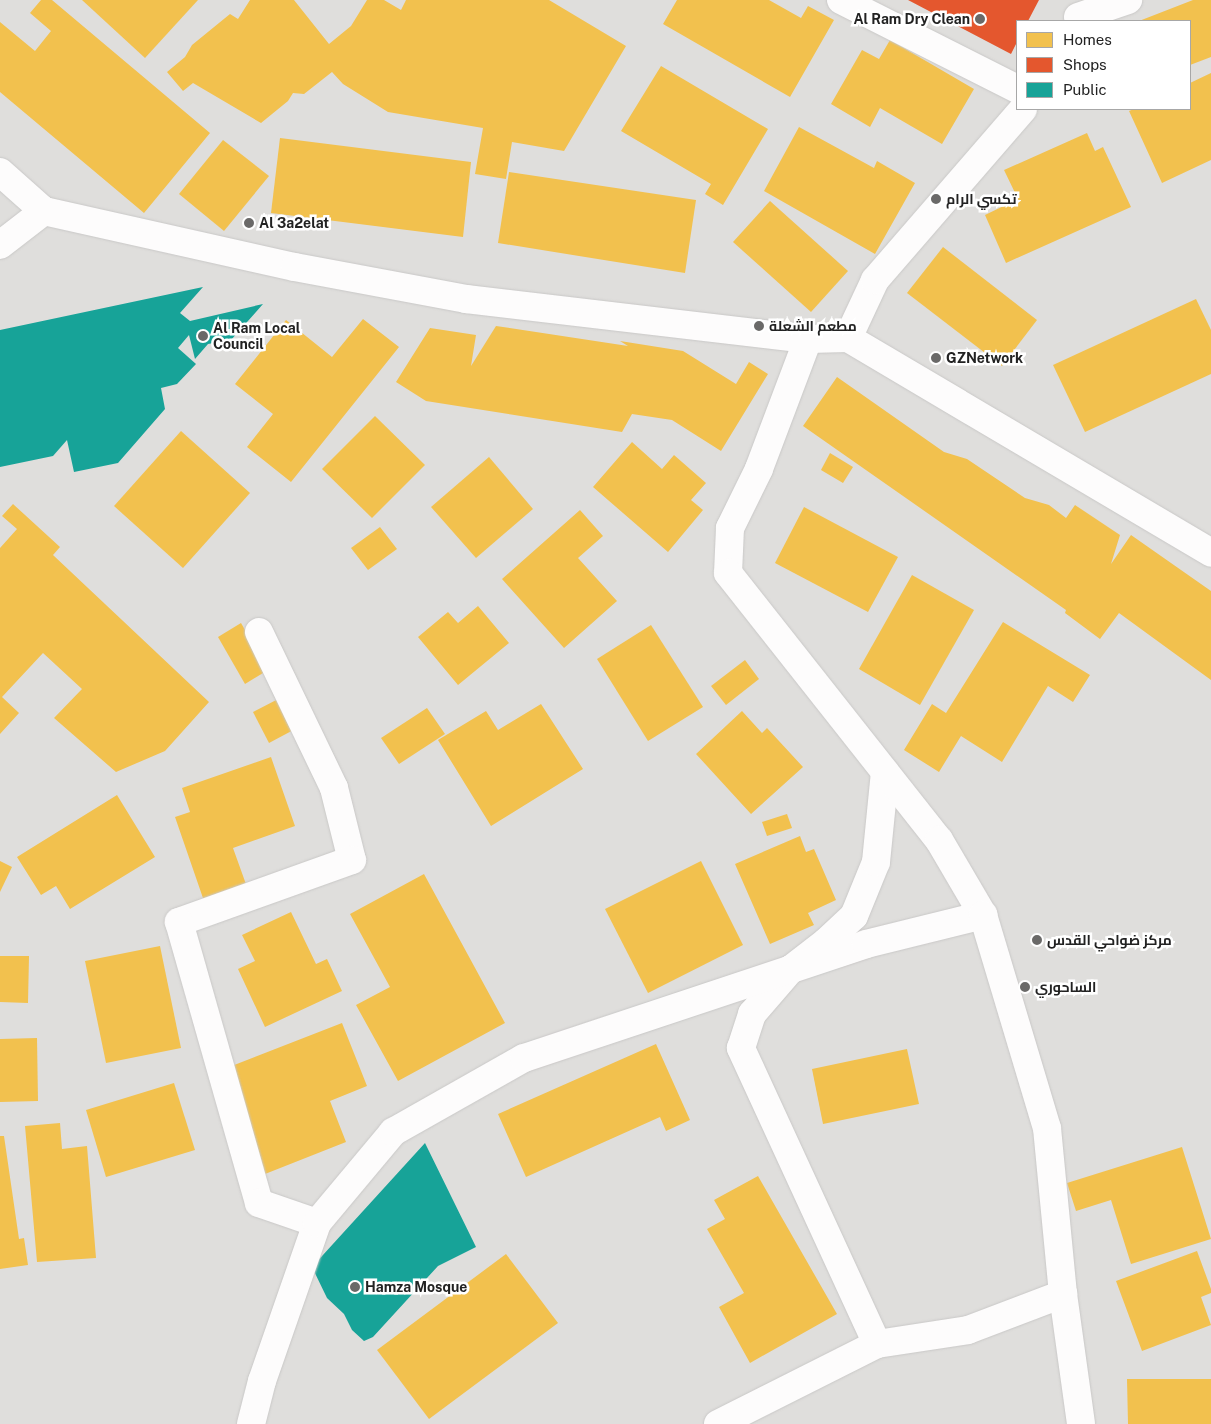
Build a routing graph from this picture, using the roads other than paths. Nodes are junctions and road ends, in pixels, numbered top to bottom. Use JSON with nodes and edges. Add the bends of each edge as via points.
{"nodes":[{"id":1,"x":841,"y":0,"type":"edge"},
{"id":2,"x":1128,"y":0,"type":"edge"},
{"id":3,"x":1079,"y":13,"type":"edge"},
{"id":4,"x":1016,"y":88,"type":"edge"},
{"id":5,"x":1022,"y":110,"type":"edge"},
{"id":6,"x":0,"y":172,"type":"edge"},
{"id":7,"x":44,"y":212,"type":"junction"},
{"id":8,"x":0,"y":245,"type":"edge"},
{"id":9,"x":848,"y":338,"type":"junction"},
{"id":10,"x":808,"y":339,"type":"junction"},
{"id":11,"x":1211,"y":553,"type":"edge"},
{"id":12,"x":259,"y":632,"type":"dead end"},
{"id":13,"x":885,"y":772,"type":"junction"},
{"id":14,"x":983,"y":915,"type":"junction"},
{"id":15,"x":791,"y":969,"type":"junction"},
{"id":16,"x":317,"y":1223,"type":"junction"},
{"id":17,"x":1063,"y":1294,"type":"junction"},
{"id":18,"x":877,"y":1344,"type":"junction"},
{"id":19,"x":251,"y":1424,"type":"edge"},
{"id":20,"x":718,"y":1424,"type":"edge"},
{"id":21,"x":1081,"y":1424,"type":"edge"}],
"edges":[{"from":1,"to":4,"type":"street"},
{"from":2,"to":3,"type":"street"},
{"from":5,"to":9,"type":"street","via":[[875,280]]},
{"from":6,"to":7,"type":"street"},
{"from":7,"to":8,"type":"street"},
{"from":7,"to":10,"type":"street","via":[[296,267],[466,299]]},
{"from":9,"to":10,"type":"street"},
{"from":9,"to":11,"type":"street"},
{"from":10,"to":13,"type":"street","via":[[759,469],[730,528],[728,573]]},
{"from":12,"to":16,"type":"street","via":[[334,788],[352,860],[179,922],[259,1203]]},
{"from":13,"to":14,"type":"street","via":[[940,840]]},
{"from":13,"to":15,"type":"street","via":[[876,862],[854,916]]},
{"from":14,"to":15,"type":"street","via":[[866,944]]},
{"from":14,"to":17,"type":"street","via":[[1047,1128]]},
{"from":15,"to":16,"type":"street","via":[[524,1058],[392,1132]]},
{"from":15,"to":18,"type":"street","via":[[752,1014],[741,1048]]},
{"from":16,"to":19,"type":"street","via":[[262,1381]]},
{"from":17,"to":18,"type":"street","via":[[968,1330]]},
{"from":17,"to":21,"type":"street"},
{"from":18,"to":20,"type":"street"}]}
